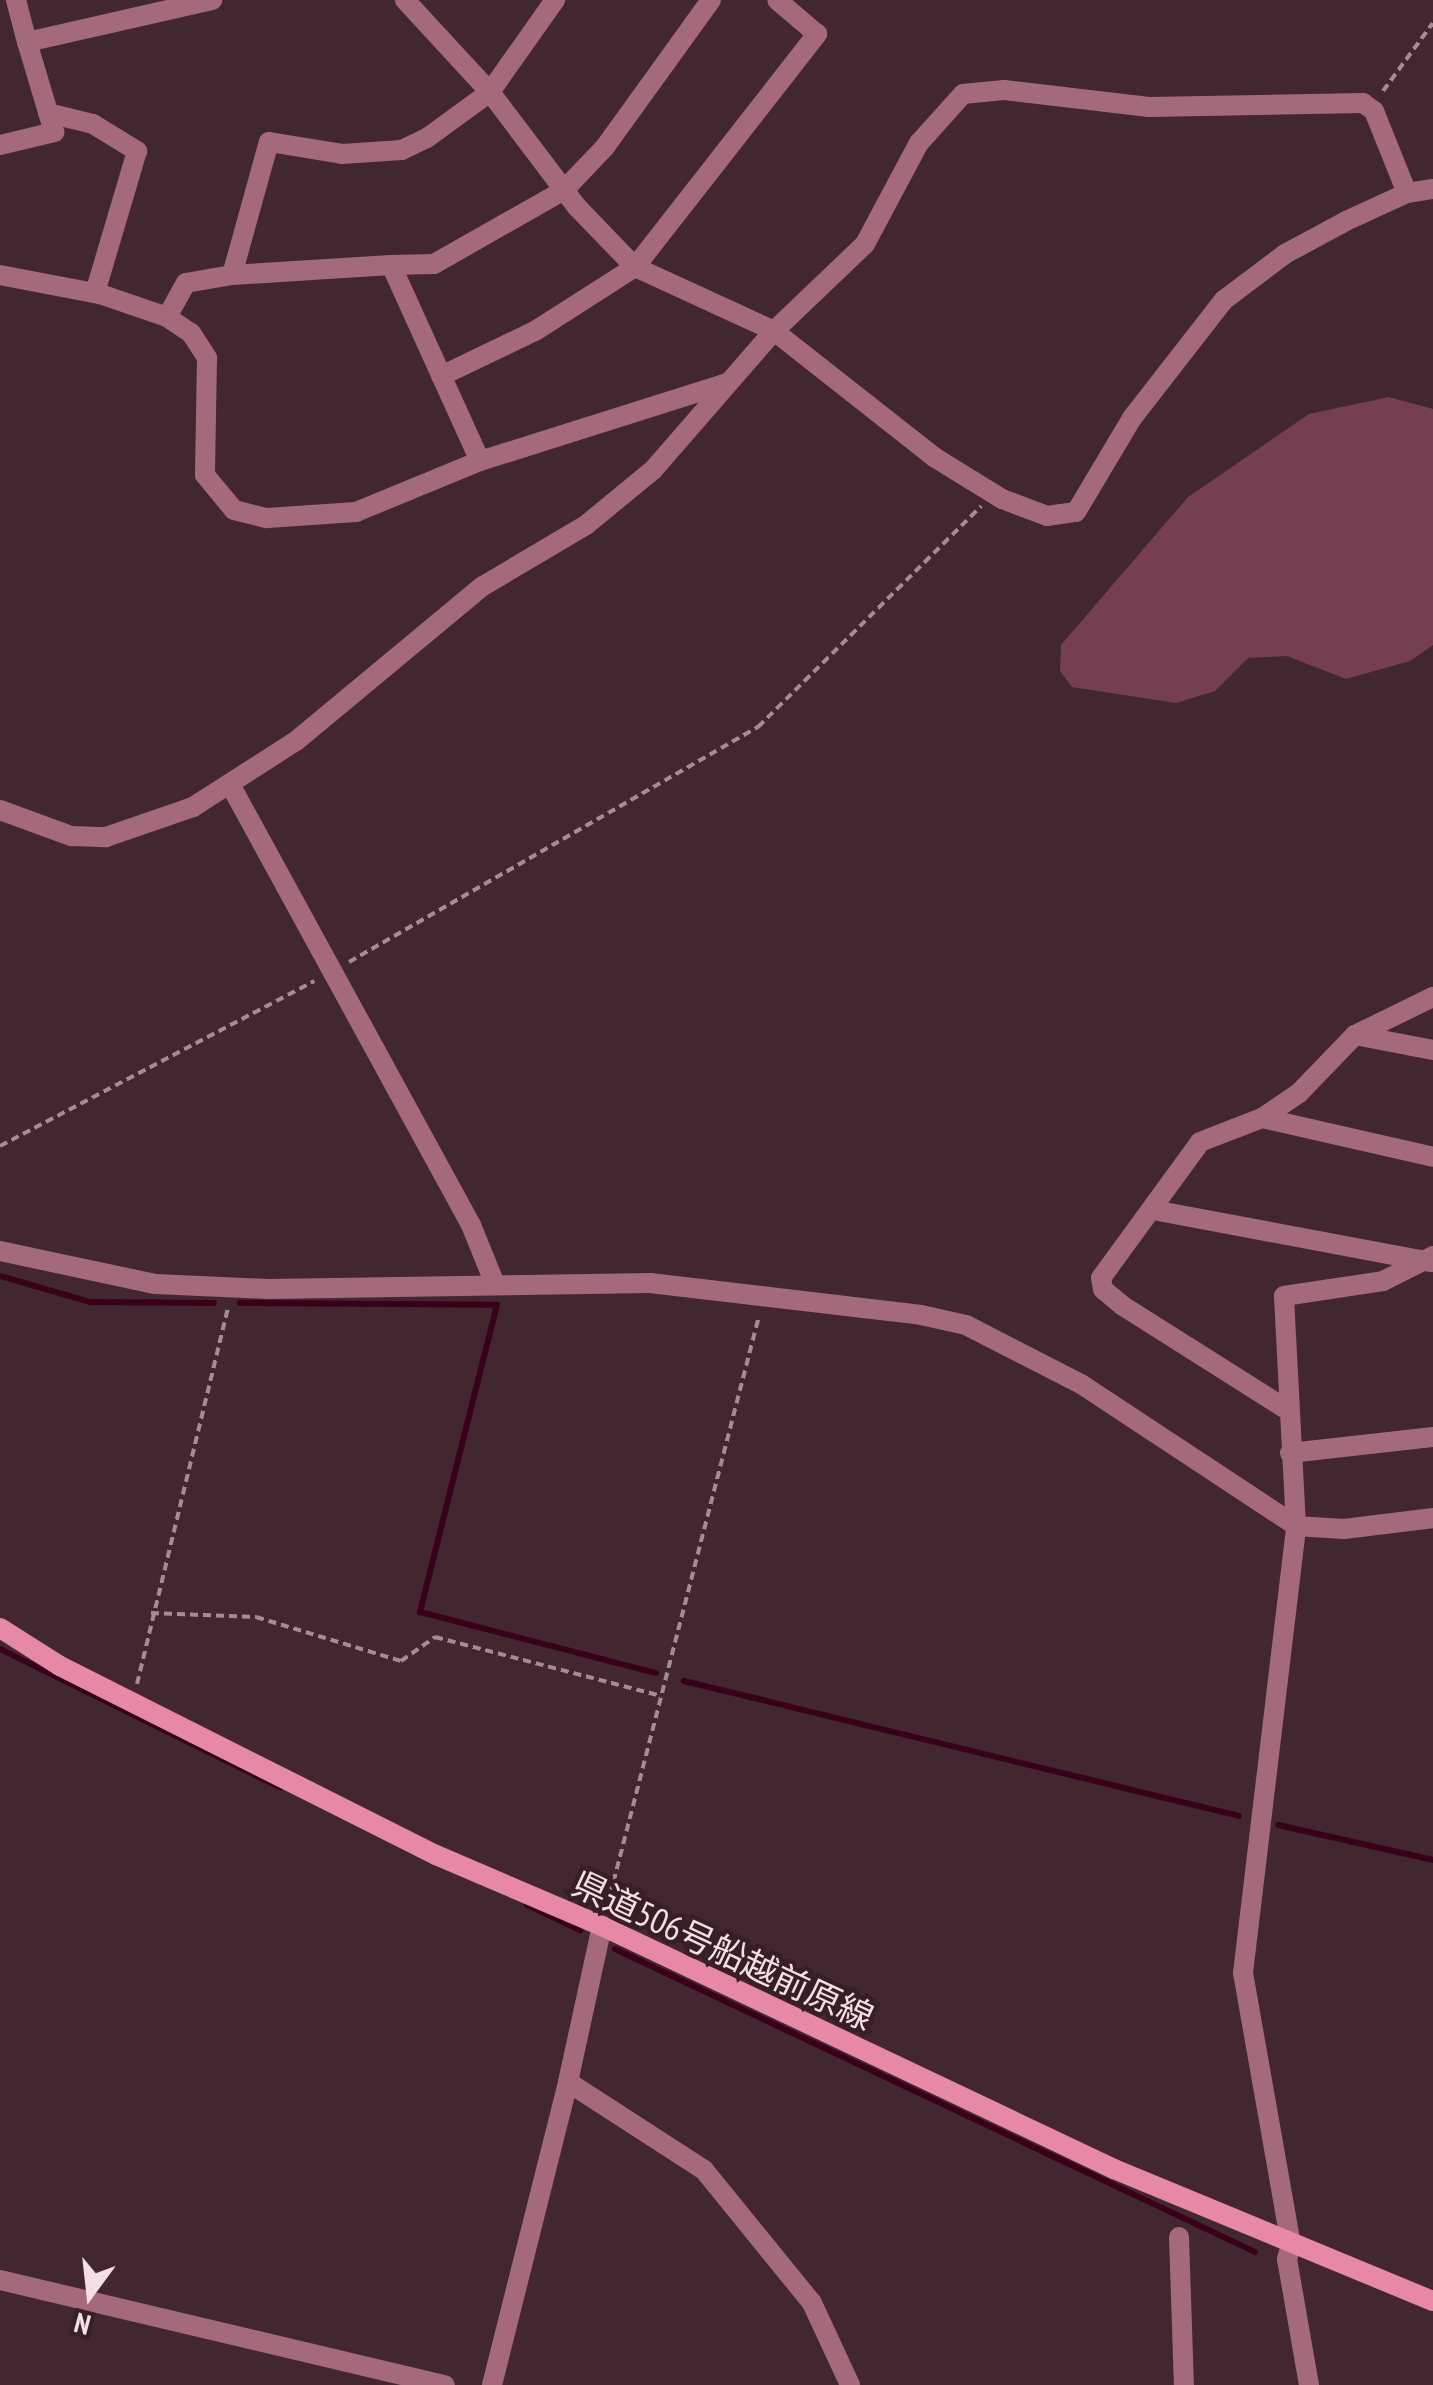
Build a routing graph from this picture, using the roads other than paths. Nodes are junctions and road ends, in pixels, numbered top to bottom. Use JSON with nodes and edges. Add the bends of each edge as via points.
{"nodes":[{"id":1,"x":16,"y":0,"type":"edge"},
{"id":2,"x":212,"y":0,"type":"edge"},
{"id":3,"x":404,"y":0,"type":"edge"},
{"id":4,"x":555,"y":0,"type":"edge"},
{"id":5,"x":711,"y":0,"type":"edge"},
{"id":6,"x":777,"y":0,"type":"edge"},
{"id":7,"x":161,"y":6,"type":"edge"},
{"id":8,"x":26,"y":42,"type":"junction"},
{"id":9,"x":490,"y":92,"type":"junction"},
{"id":10,"x":48,"y":114,"type":"junction"},
{"id":11,"x":0,"y":145,"type":"edge"},
{"id":12,"x":1433,"y":188,"type":"edge"},
{"id":13,"x":564,"y":190,"type":"junction"},
{"id":14,"x":1407,"y":193,"type":"junction"},
{"id":15,"x":391,"y":265,"type":"junction"},
{"id":16,"x":634,"y":267,"type":"junction"},
{"id":17,"x":0,"y":275,"type":"edge"},
{"id":18,"x":232,"y":276,"type":"junction"},
{"id":19,"x":95,"y":293,"type":"junction"},
{"id":20,"x":168,"y":317,"type":"junction"},
{"id":21,"x":774,"y":331,"type":"junction"},
{"id":22,"x":441,"y":376,"type":"junction"},
{"id":23,"x":730,"y":382,"type":"junction"},
{"id":24,"x":480,"y":461,"type":"junction"},
{"id":25,"x":231,"y":786,"type":"junction"},
{"id":26,"x":0,"y":810,"type":"edge"},
{"id":27,"x":1433,"y":998,"type":"edge"},
{"id":28,"x":1355,"y":1035,"type":"junction"},
{"id":29,"x":1433,"y":1050,"type":"edge"},
{"id":30,"x":1262,"y":1118,"type":"junction"},
{"id":31,"x":1433,"y":1157,"type":"edge"},
{"id":32,"x":1152,"y":1210,"type":"junction"},
{"id":33,"x":0,"y":1251,"type":"edge"},
{"id":34,"x":1431,"y":1260,"type":"edge"},
{"id":35,"x":495,"y":1284,"type":"junction"},
{"id":36,"x":1286,"y":1409,"type":"junction"},
{"id":37,"x":1433,"y":1437,"type":"edge"},
{"id":38,"x":1290,"y":1453,"type":"junction"},
{"id":39,"x":1433,"y":1518,"type":"edge"},
{"id":40,"x":1296,"y":1526,"type":"junction"},
{"id":41,"x":0,"y":1628,"type":"edge"},
{"id":42,"x":602,"y":1926,"type":"junction"},
{"id":43,"x":568,"y":2082,"type":"junction"},
{"id":44,"x":1179,"y":2237,"type":"dead end"},
{"id":45,"x":1291,"y":2245,"type":"junction"},
{"id":46,"x":0,"y":2280,"type":"edge"},
{"id":47,"x":1433,"y":2301,"type":"edge"},
{"id":48,"x":845,"y":2384,"type":"edge"},
{"id":49,"x":446,"y":2385,"type":"edge"},
{"id":50,"x":492,"y":2385,"type":"edge"},
{"id":51,"x":1184,"y":2385,"type":"edge"},
{"id":52,"x":1309,"y":2385,"type":"edge"}],
"edges":[{"from":1,"to":8,"type":"street"},
{"from":2,"to":7,"type":"street"},
{"from":3,"to":9,"type":"street"},
{"from":4,"to":9,"type":"street"},
{"from":5,"to":13,"type":"street","via":[[605,147]]},
{"from":6,"to":16,"type":"street","via":[[817,34]]},
{"from":7,"to":8,"type":"street"},
{"from":8,"to":10,"type":"street"},
{"from":9,"to":13,"type":"street"},
{"from":9,"to":18,"type":"street","via":[[402,150],[342,154],[269,142]]},
{"from":10,"to":11,"type":"street","via":[[54,132]]},
{"from":10,"to":19,"type":"street","via":[[92,124],[137,150]]},
{"from":12,"to":14,"type":"street"},
{"from":13,"to":15,"type":"street","via":[[434,264]]},
{"from":13,"to":16,"type":"street"},
{"from":14,"to":21,"type":"street","via":[[1374,111],[1363,103],[1149,107],[1004,90],[963,94],[919,144],[866,244]]},
{"from":14,"to":21,"type":"street","via":[[1285,254],[1224,300],[1132,418],[1076,512],[1047,516],[994,494],[900,433]]},
{"from":15,"to":18,"type":"street"},
{"from":15,"to":22,"type":"street"},
{"from":16,"to":21,"type":"street"},
{"from":16,"to":22,"type":"street","via":[[535,330]]},
{"from":17,"to":19,"type":"street"},
{"from":18,"to":20,"type":"street","via":[[186,282]]},
{"from":19,"to":20,"type":"street"},
{"from":20,"to":24,"type":"street","via":[[191,333],[207,358],[205,475],[234,510],[311,520],[356,512]]},
{"from":21,"to":23,"type":"street"},
{"from":22,"to":24,"type":"street"},
{"from":23,"to":24,"type":"street"},
{"from":23,"to":25,"type":"street","via":[[620,500],[483,586],[338,709]]},
{"from":25,"to":26,"type":"street","via":[[162,821],[106,837],[72,836]]},
{"from":25,"to":35,"type":"street","via":[[472,1225]]},
{"from":27,"to":28,"type":"street"},
{"from":28,"to":29,"type":"street"},
{"from":28,"to":30,"type":"street","via":[[1298,1094]]},
{"from":30,"to":31,"type":"street"},
{"from":30,"to":32,"type":"street","via":[[1200,1142]]},
{"from":32,"to":34,"type":"street"},
{"from":32,"to":36,"type":"street","via":[[1101,1278],[1103,1289]]},
{"from":33,"to":35,"type":"street","via":[[156,1284]]},
{"from":34,"to":36,"type":"street","via":[[1382,1281],[1284,1296]]},
{"from":35,"to":40,"type":"street","via":[[650,1283],[966,1325],[1124,1410]]},
{"from":36,"to":38,"type":"street"},
{"from":37,"to":38,"type":"street"},
{"from":38,"to":40,"type":"street"},
{"from":39,"to":40,"type":"street","via":[[1344,1529]]},
{"from":40,"to":45,"type":"street","via":[[1243,1973]]},
{"from":41,"to":42,"type":"main road","name":"県道506号船越前原線","via":[[133,1703],[436,1855]]},
{"from":42,"to":43,"type":"street"},
{"from":42,"to":45,"type":"main road","name":"県道506号船越前原線","via":[[916,2078]]},
{"from":43,"to":48,"type":"street","via":[[704,2170],[812,2302]]},
{"from":43,"to":50,"type":"street"},
{"from":44,"to":51,"type":"street"},
{"from":45,"to":47,"type":"main road","name":"県道506号船越前原線"},
{"from":45,"to":52,"type":"street","via":[[1287,2259]]},
{"from":46,"to":49,"type":"street"}]}
